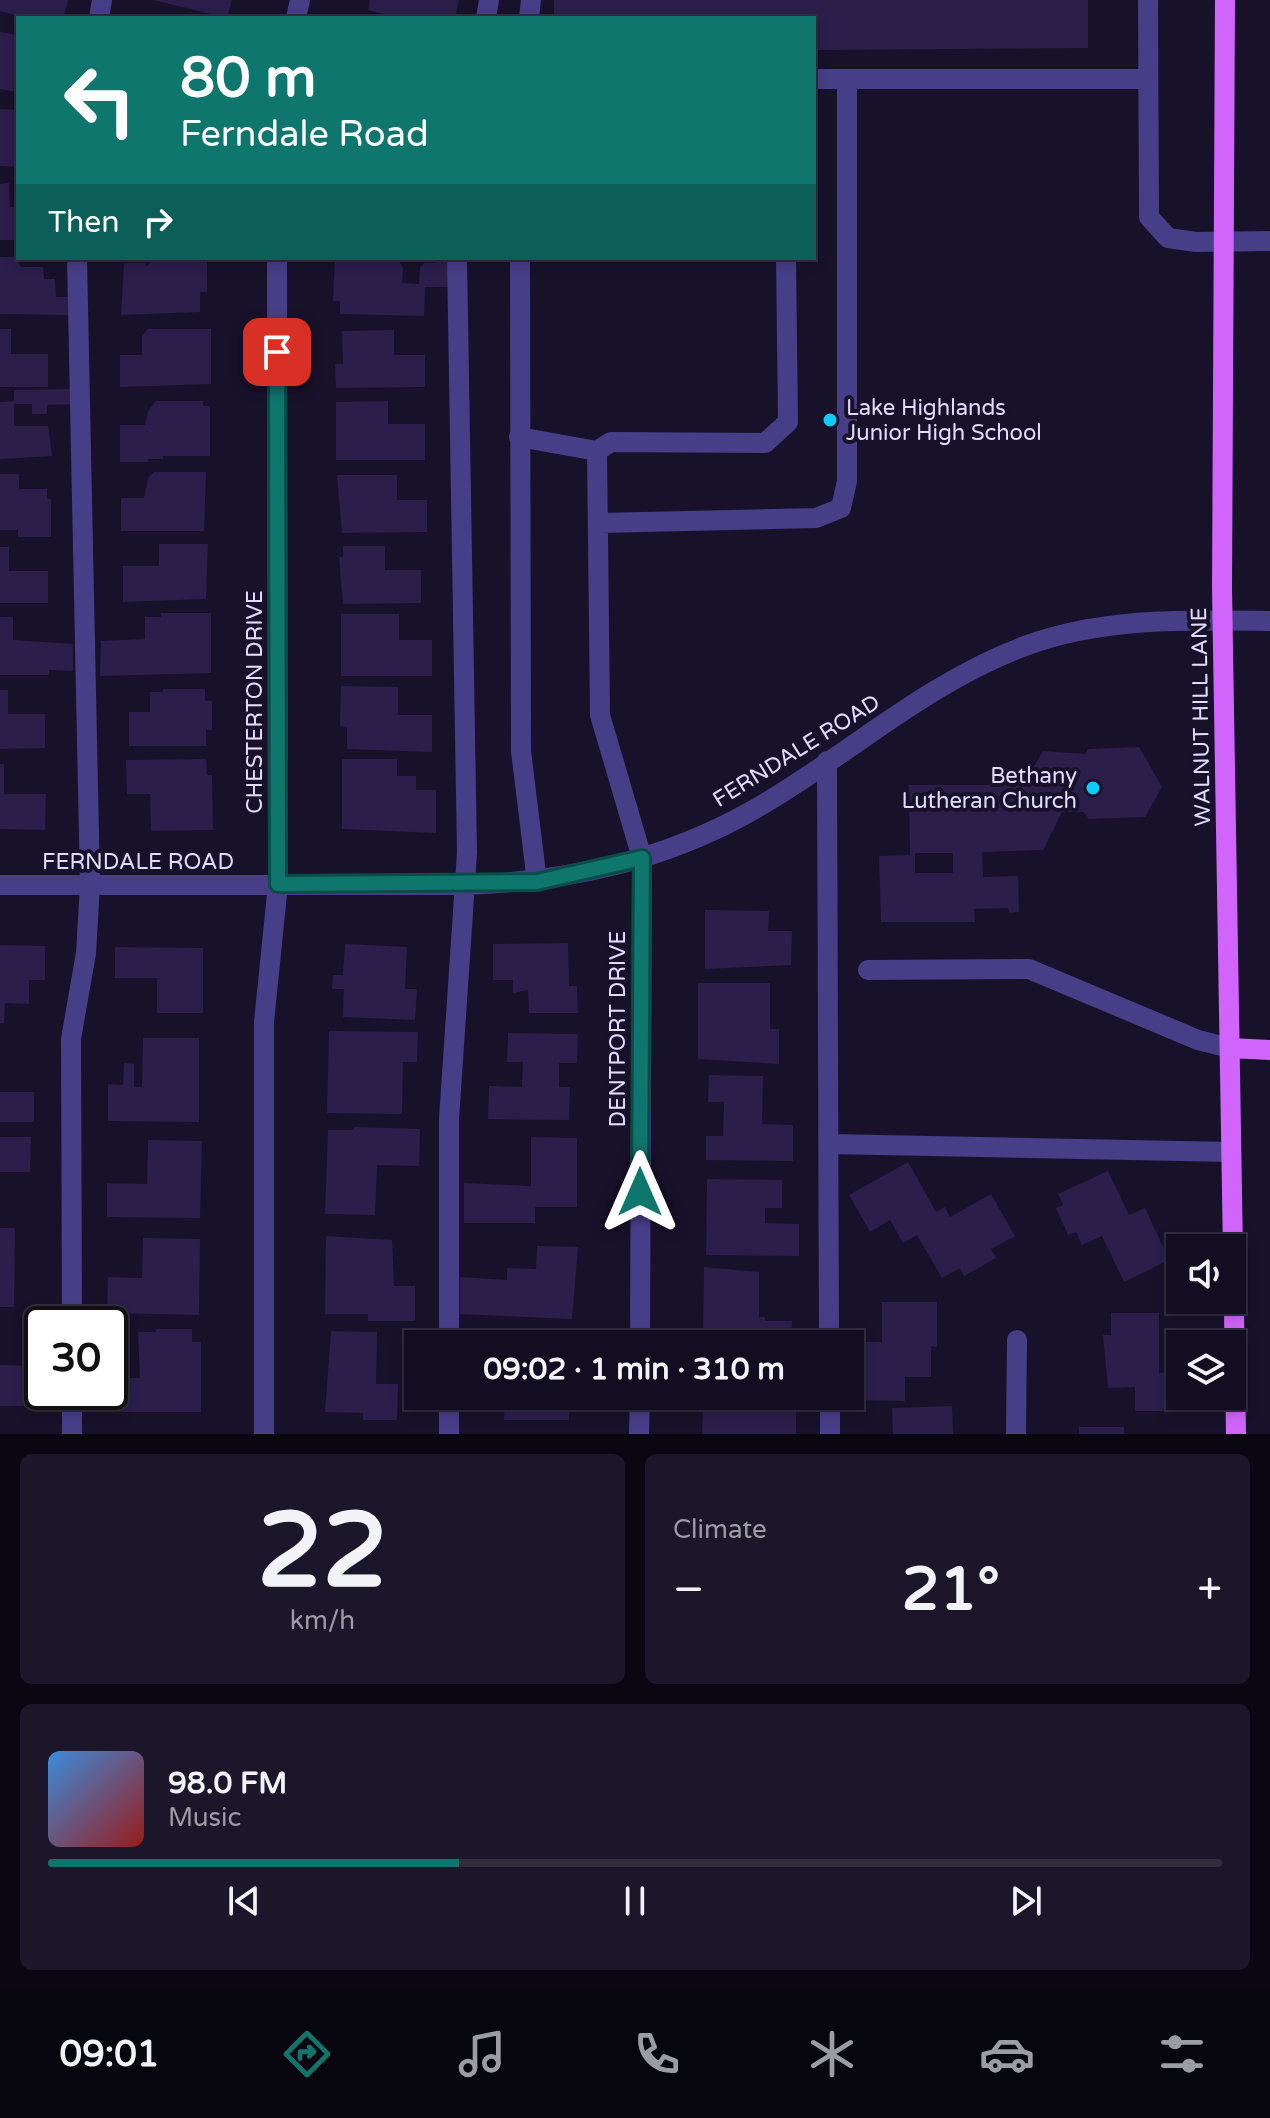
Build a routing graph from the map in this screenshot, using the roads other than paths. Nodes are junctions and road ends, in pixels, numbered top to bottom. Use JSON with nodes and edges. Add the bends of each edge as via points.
{"nodes":[{"id":1,"x":1148,"y":0,"type":"edge"},
{"id":2,"x":1225,"y":0,"type":"edge"},
{"id":3,"x":816,"y":79,"type":"edge"},
{"id":4,"x":847,"y":79,"type":"junction"},
{"id":5,"x":1148,"y":79,"type":"junction"},
{"id":6,"x":1270,"y":241,"type":"edge"},
{"id":7,"x":1224,"y":242,"type":"junction"},
{"id":8,"x":77,"y":260,"type":"edge"},
{"id":9,"x":277,"y":260,"type":"edge"},
{"id":10,"x":457,"y":260,"type":"edge"},
{"id":11,"x":520,"y":260,"type":"edge"},
{"id":12,"x":786,"y":260,"type":"edge"},
{"id":13,"x":519,"y":437,"type":"junction"},
{"id":14,"x":597,"y":451,"type":"junction"},
{"id":15,"x":599,"y":523,"type":"junction"},
{"id":16,"x":1223,"y":620,"type":"junction"},
{"id":17,"x":1270,"y":621,"type":"edge"},
{"id":18,"x":827,"y":761,"type":"junction"},
{"id":19,"x":642,"y":858,"type":"junction"},
{"id":20,"x":537,"y":882,"type":"junction"},
{"id":21,"x":278,"y":884,"type":"junction"},
{"id":22,"x":0,"y":885,"type":"edge"},
{"id":23,"x":90,"y":885,"type":"junction"},
{"id":24,"x":466,"y":885,"type":"junction"},
{"id":25,"x":868,"y":970,"type":"dead end"},
{"id":26,"x":1230,"y":1048,"type":"junction"},
{"id":27,"x":1270,"y":1050,"type":"edge"},
{"id":28,"x":829,"y":1144,"type":"junction"},
{"id":29,"x":1231,"y":1152,"type":"junction"},
{"id":30,"x":72,"y":1306,"type":"edge"},
{"id":31,"x":449,"y":1330,"type":"edge"},
{"id":32,"x":640,"y":1330,"type":"edge"},
{"id":33,"x":829,"y":1330,"type":"edge"},
{"id":34,"x":1017,"y":1340,"type":"dead end"},
{"id":35,"x":72,"y":1410,"type":"edge"},
{"id":36,"x":449,"y":1410,"type":"edge"},
{"id":37,"x":640,"y":1410,"type":"edge"},
{"id":38,"x":830,"y":1410,"type":"edge"},
{"id":39,"x":72,"y":1434,"type":"edge"},
{"id":40,"x":264,"y":1434,"type":"edge"},
{"id":41,"x":449,"y":1434,"type":"edge"},
{"id":42,"x":639,"y":1434,"type":"edge"},
{"id":43,"x":830,"y":1434,"type":"edge"},
{"id":44,"x":1016,"y":1434,"type":"edge"},
{"id":45,"x":1236,"y":1434,"type":"edge"}],
"edges":[{"from":1,"to":5,"type":"street"},
{"from":2,"to":7,"type":"main road","name":"WALNUT HILL LANE"},
{"from":3,"to":4,"type":"street"},
{"from":4,"to":5,"type":"street"},
{"from":4,"to":15,"type":"street","via":[[847,481],[841,508],[816,518]]},
{"from":5,"to":7,"type":"street","via":[[1149,217],[1168,238]]},
{"from":6,"to":7,"type":"street"},
{"from":7,"to":16,"type":"main road","name":"WALNUT HILL LANE"},
{"from":8,"to":23,"type":"street"},
{"from":9,"to":21,"type":"street","name":"CHESTERTON DRIVE"},
{"from":10,"to":24,"type":"street"},
{"from":11,"to":13,"type":"street"},
{"from":12,"to":14,"type":"street","via":[[788,422],[765,443],[611,442]]},
{"from":13,"to":14,"type":"street"},
{"from":13,"to":20,"type":"street","via":[[521,751]]},
{"from":14,"to":15,"type":"street","name":"DENTPORT DRIVE"},
{"from":15,"to":19,"type":"street","name":"DENTPORT DRIVE","via":[[600,715]]},
{"from":16,"to":17,"type":"street","name":"FERNDALE ROAD"},
{"from":16,"to":18,"type":"street","name":"FERNDALE ROAD","via":[[1138,622],[1025,646],[953,680]]},
{"from":16,"to":26,"type":"main road","name":"WALNUT HILL LANE"},
{"from":18,"to":19,"type":"street","name":"FERNDALE ROAD","via":[[743,815]]},
{"from":18,"to":28,"type":"street"},
{"from":19,"to":20,"type":"street","name":"FERNDALE ROAD"},
{"from":19,"to":32,"type":"street","name":"DENTPORT DRIVE"},
{"from":20,"to":24,"type":"street","name":"FERNDALE ROAD"},
{"from":21,"to":23,"type":"street","name":"FERNDALE ROAD"},
{"from":21,"to":24,"type":"street","name":"FERNDALE ROAD"},
{"from":21,"to":40,"type":"street","name":"CHESTERTON DRIVE","via":[[264,1022]]},
{"from":22,"to":23,"type":"street","name":"FERNDALE ROAD"},
{"from":23,"to":30,"type":"street","via":[[86,953],[71,1039]]},
{"from":24,"to":31,"type":"street","via":[[449,1119]]},
{"from":25,"to":26,"type":"street","via":[[1029,969],[1198,1040]]},
{"from":26,"to":27,"type":"main road"},
{"from":26,"to":29,"type":"main road","name":"WALNUT HILL LANE"},
{"from":28,"to":29,"type":"street"},
{"from":28,"to":33,"type":"street"},
{"from":29,"to":45,"type":"main road","name":"WALNUT HILL LANE"},
{"from":34,"to":44,"type":"street"},
{"from":35,"to":39,"type":"street"},
{"from":36,"to":41,"type":"street"},
{"from":37,"to":42,"type":"street"},
{"from":38,"to":43,"type":"street"}]}
